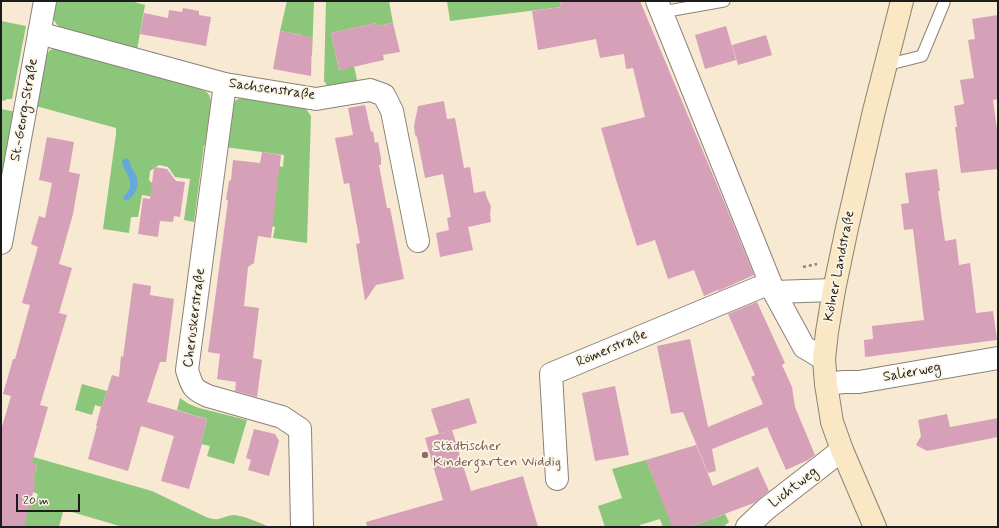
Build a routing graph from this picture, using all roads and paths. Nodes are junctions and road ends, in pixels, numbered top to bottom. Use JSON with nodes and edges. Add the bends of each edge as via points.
{"nodes":[{"id":1,"x":45,"y":1,"type":"edge"},
{"id":2,"x":724,"y":1,"type":"edge"},
{"id":3,"x":902,"y":1,"type":"edge"},
{"id":4,"x":944,"y":3,"type":"dead end"},
{"id":5,"x":660,"y":7,"type":"edge"},
{"id":6,"x":39,"y":34,"type":"junction"},
{"id":7,"x":886,"y":65,"type":"junction"},
{"id":8,"x":225,"y":84,"type":"junction"},
{"id":9,"x":418,"y":240,"type":"dead end"},
{"id":10,"x":1,"y":242,"type":"edge"},
{"id":11,"x":819,"y":264,"type":"dead end"},
{"id":12,"x":770,"y":284,"type":"junction"},
{"id":13,"x":834,"y":290,"type":"junction"},
{"id":14,"x":998,"y":358,"type":"edge"},
{"id":15,"x":824,"y":359,"type":"junction"},
{"id":16,"x":826,"y":384,"type":"junction"},
{"id":17,"x":842,"y":450,"type":"junction"},
{"id":18,"x":557,"y":479,"type":"dead end"},
{"id":19,"x":302,"y":527,"type":"edge"},
{"id":20,"x":747,"y":527,"type":"edge"},
{"id":21,"x":875,"y":527,"type":"edge"}],
"edges":[{"from":1,"to":6,"type":"street","name":"St.-Georg-Straße"},
{"from":2,"to":5,"type":"lane"},
{"from":3,"to":7,"type":"main road","name":"Kölner Landstraße"},
{"from":4,"to":7,"type":"lane","via":[[922,56]]},
{"from":5,"to":12,"type":"street"},
{"from":6,"to":8,"type":"street","name":"Sachsenstraße"},
{"from":6,"to":10,"type":"street","name":"St.-Georg-Straße"},
{"from":7,"to":13,"type":"main road","name":"Kölner Landstraße"},
{"from":8,"to":9,"type":"street","name":"Sachsenstraße","via":[[316,99],[370,90],[384,95],[392,111]]},
{"from":8,"to":19,"type":"street","name":"Cheruskerstraße","via":[[187,370],[192,384],[198,391],[282,417],[300,429]]},
{"from":11,"to":12,"type":"path"},
{"from":12,"to":13,"type":"street","name":"Römerstraße"},
{"from":12,"to":15,"type":"street","via":[[804,347]]},
{"from":12,"to":18,"type":"street","name":"Römerstraße","via":[[551,374]]},
{"from":13,"to":15,"type":"main road","name":"Kölner Landstraße"},
{"from":14,"to":16,"type":"street","name":"Salierweg","via":[[859,382]]},
{"from":15,"to":16,"type":"main road","name":"Kölner Landstraße"},
{"from":16,"to":17,"type":"main road","name":"Kölner Landstraße","via":[[832,422]]},
{"from":17,"to":20,"type":"street","name":"Lichtweg","via":[[766,509]]},
{"from":17,"to":21,"type":"main road","name":"Kölner Landstraße"}]}
